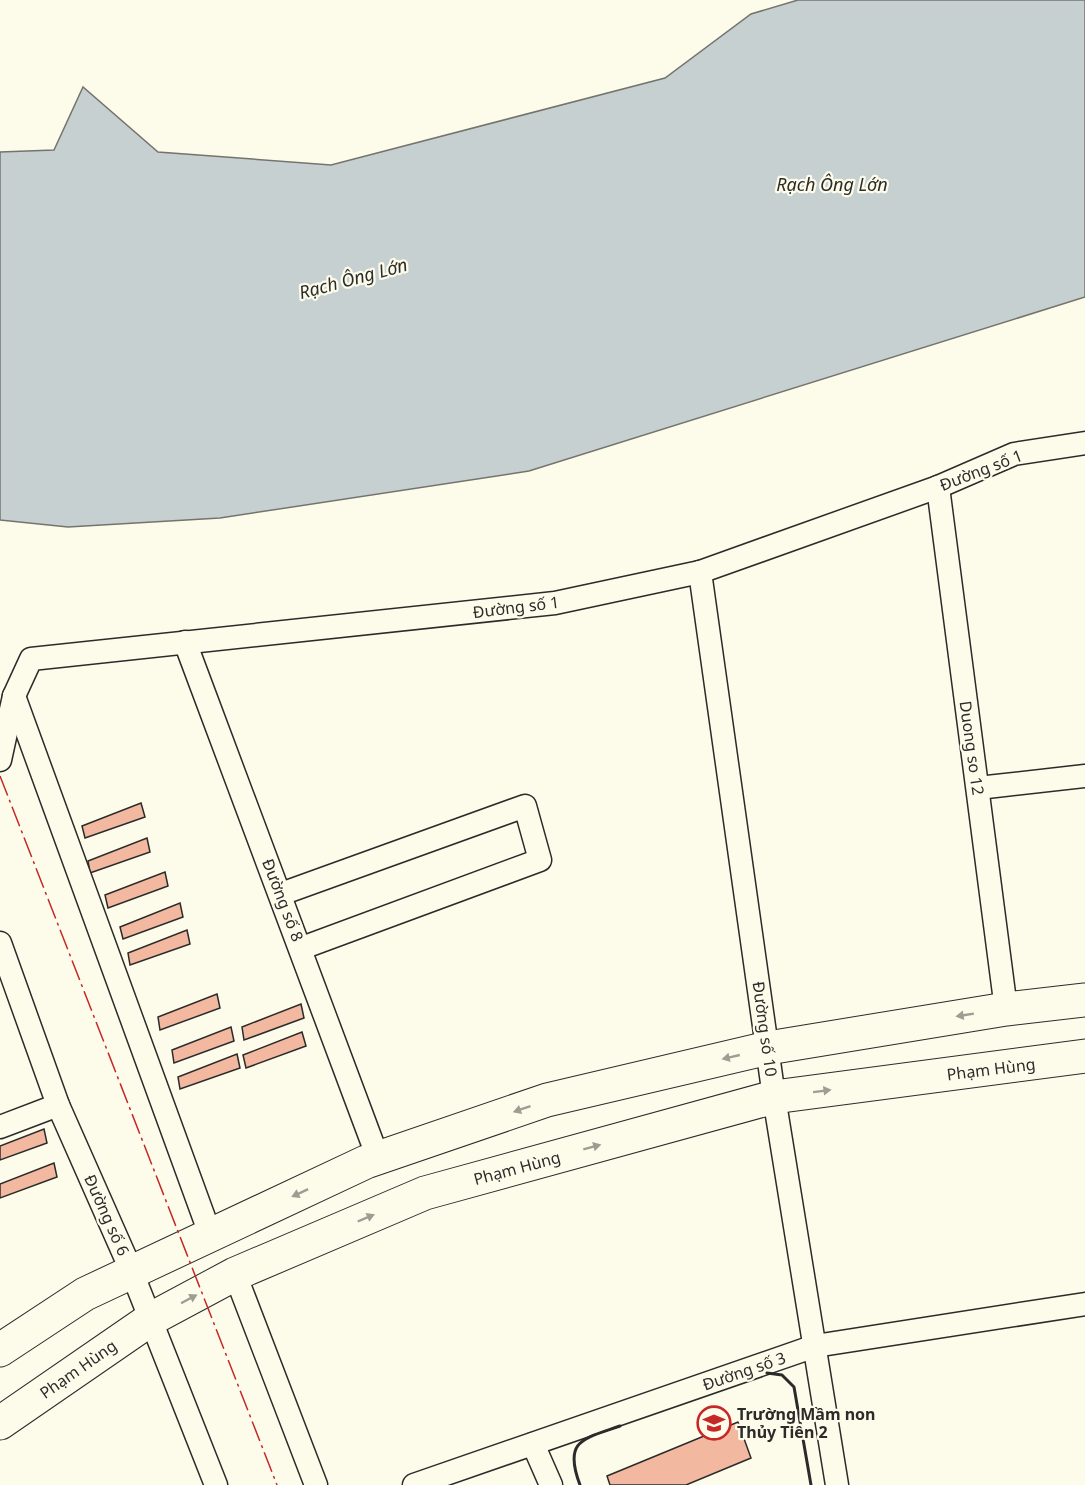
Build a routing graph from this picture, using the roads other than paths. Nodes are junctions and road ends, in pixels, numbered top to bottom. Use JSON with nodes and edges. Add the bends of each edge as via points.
{"nodes":[{"id":1,"x":1085,"y":443,"type":"edge"},
{"id":2,"x":938,"y":487,"type":"junction"},
{"id":3,"x":700,"y":572,"type":"junction"},
{"id":4,"x":185,"y":642,"type":"junction"},
{"id":5,"x":14,"y":696,"type":"junction"},
{"id":6,"x":0,"y":760,"type":"edge"},
{"id":7,"x":1085,"y":776,"type":"edge"},
{"id":8,"x":978,"y":788,"type":"junction"},
{"id":9,"x":282,"y":894,"type":"junction"},
{"id":10,"x":0,"y":943,"type":"edge"},
{"id":11,"x":302,"y":948,"type":"junction"},
{"id":12,"x":1085,"y":1000,"type":"edge"},
{"id":13,"x":1006,"y":1009,"type":"junction"},
{"id":14,"x":768,"y":1048,"type":"junction"},
{"id":15,"x":1085,"y":1056,"type":"edge"},
{"id":16,"x":774,"y":1097,"type":"junction"},
{"id":17,"x":58,"y":1105,"type":"junction"},
{"id":18,"x":0,"y":1127,"type":"edge"},
{"id":19,"x":378,"y":1158,"type":"junction"},
{"id":20,"x":210,"y":1234,"type":"junction"},
{"id":21,"x":131,"y":1270,"type":"junction"},
{"id":22,"x":235,"y":1274,"type":"junction"},
{"id":23,"x":1085,"y":1304,"type":"edge"},
{"id":24,"x":151,"y":1319,"type":"junction"},
{"id":25,"x":815,"y":1346,"type":"junction"},
{"id":26,"x":0,"y":1350,"type":"edge"},
{"id":27,"x":0,"y":1423,"type":"edge"},
{"id":28,"x":533,"y":1444,"type":"junction"},
{"id":29,"x":216,"y":1485,"type":"edge"},
{"id":30,"x":316,"y":1485,"type":"edge"},
{"id":31,"x":414,"y":1485,"type":"edge"},
{"id":32,"x":551,"y":1485,"type":"edge"},
{"id":33,"x":837,"y":1485,"type":"edge"}],
"edges":[{"from":1,"to":2,"type":"street","name":"Đường số 1","via":[[1014,454]]},
{"from":2,"to":3,"type":"street","name":"Đường số 1"},
{"from":2,"to":8,"type":"street","name":"Duong so 12"},
{"from":3,"to":4,"type":"street","name":"Đường số 1","via":[[555,603]]},
{"from":3,"to":14,"type":"street","name":"Đường số 10"},
{"from":4,"to":5,"type":"street","name":"Đường số 1","via":[[31,659]]},
{"from":4,"to":9,"type":"street","name":"Đường số 8"},
{"from":5,"to":6,"type":"street","name":"Đường số 1"},
{"from":5,"to":20,"type":"street"},
{"from":7,"to":8,"type":"street"},
{"from":8,"to":13,"type":"street","name":"Duong so 12"},
{"from":9,"to":11,"type":"street","name":"Đường số 8"},
{"from":9,"to":11,"type":"street","via":[[525,806],[540,860]]},
{"from":10,"to":17,"type":"street","name":"Đường số 6"},
{"from":11,"to":19,"type":"street","name":"Đường số 8"},
{"from":12,"to":13,"type":"main road"},
{"from":13,"to":14,"type":"main road","one_way":true},
{"from":14,"to":16,"type":"street","name":"Đường số 10"},
{"from":14,"to":19,"type":"main road","one_way":true,"via":[[547,1100]]},
{"from":16,"to":15,"type":"main road","name":"Phạm Hùng","one_way":true},
{"from":22,"to":16,"type":"main road","name":"Phạm Hùng","one_way":true,"via":[[425,1193]]},
{"from":16,"to":25,"type":"street","name":"Đường số 10"},
{"from":17,"to":18,"type":"street"},
{"from":17,"to":21,"type":"street","name":"Đường số 6"},
{"from":19,"to":20,"type":"main road","one_way":true},
{"from":20,"to":21,"type":"main road"},
{"from":21,"to":24,"type":"street","name":"Đường số 6"},
{"from":21,"to":26,"type":"main road","via":[[85,1294]]},
{"from":24,"to":22,"type":"main road","name":"Phạm Hùng","one_way":true},
{"from":22,"to":30,"type":"street"},
{"from":23,"to":25,"type":"street","name":"Đường số 3"},
{"from":24,"to":27,"type":"main road","name":"Phạm Hùng"},
{"from":24,"to":29,"type":"street","name":"Đường số 6"},
{"from":25,"to":28,"type":"street","name":"Đường số 3"},
{"from":25,"to":33,"type":"street","name":"Đường số 10"},
{"from":28,"to":31,"type":"street","name":"Đường số 3"},
{"from":28,"to":32,"type":"street"}]}
